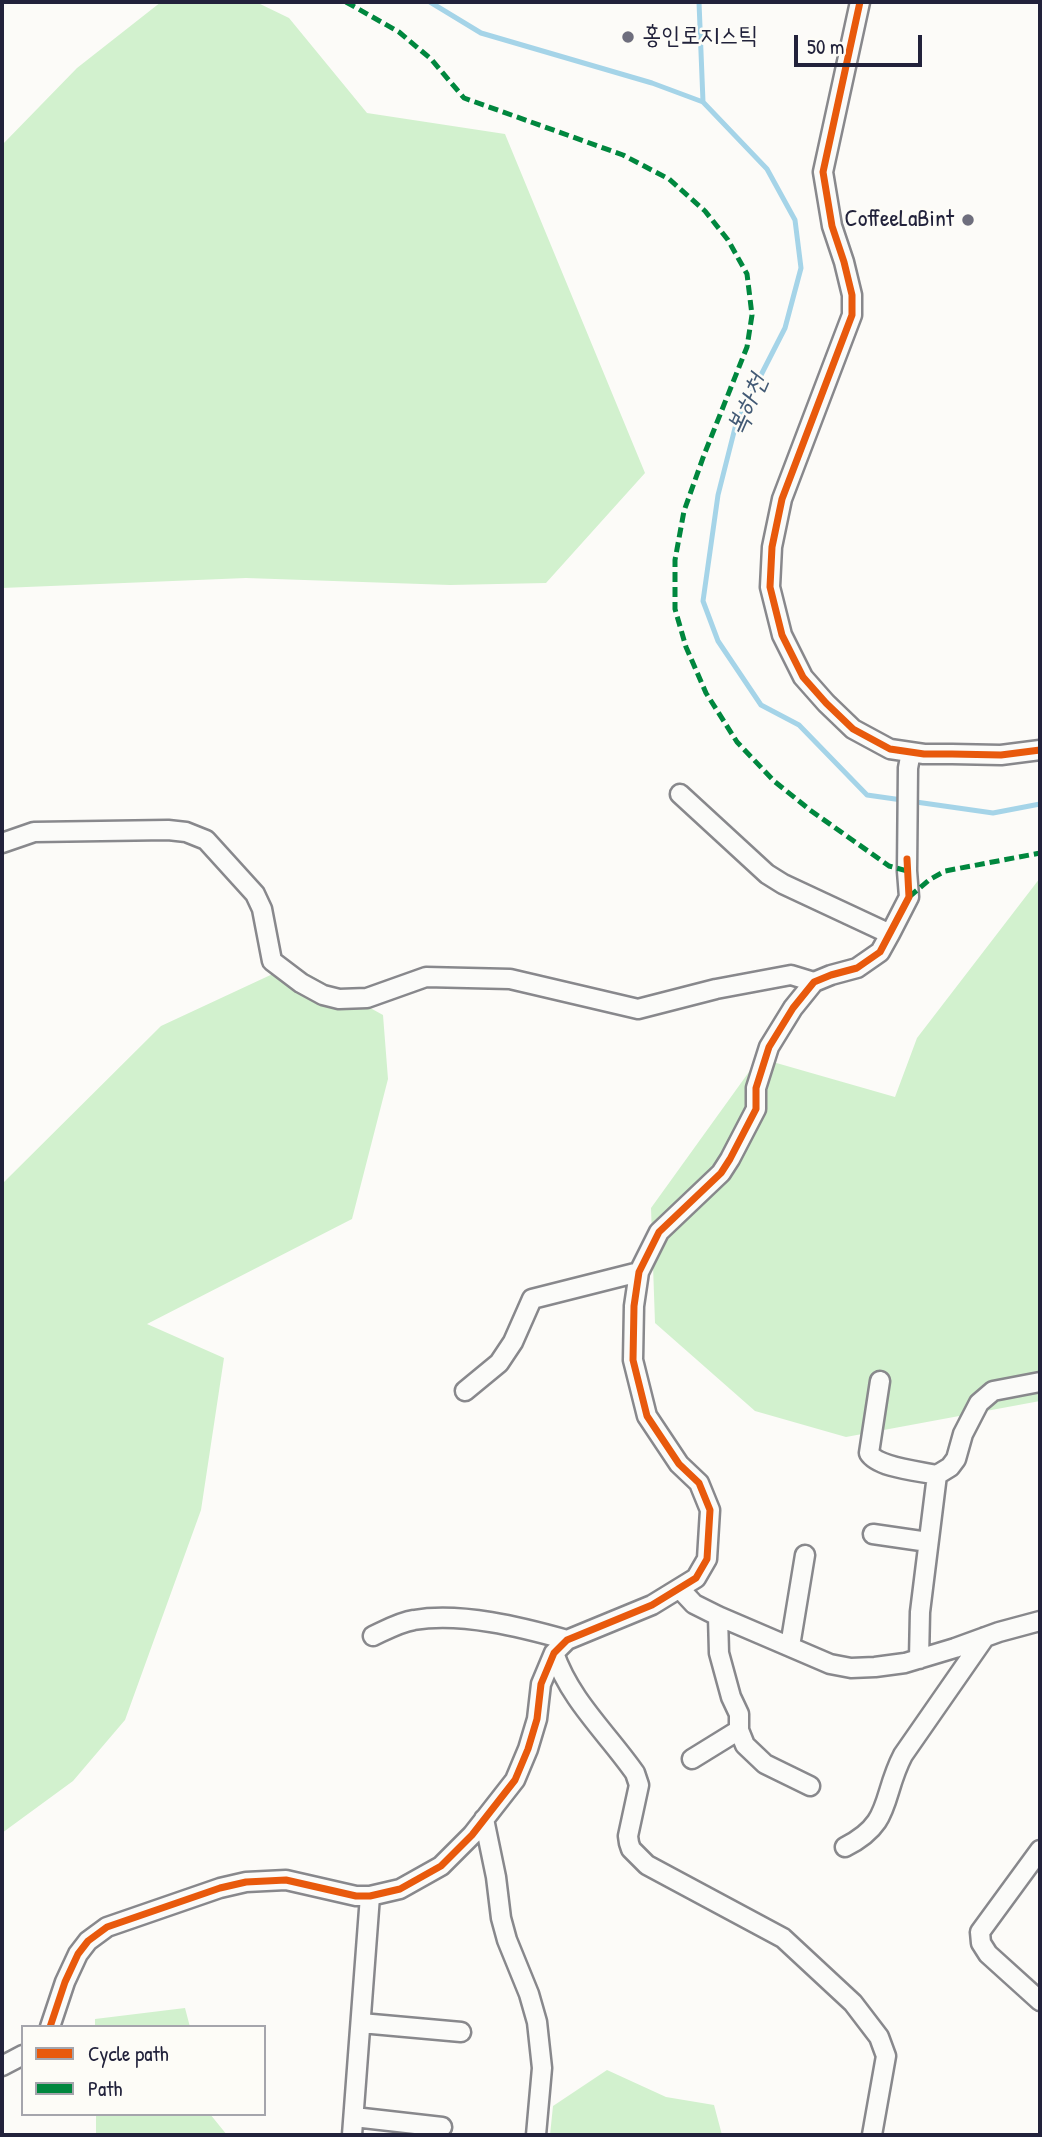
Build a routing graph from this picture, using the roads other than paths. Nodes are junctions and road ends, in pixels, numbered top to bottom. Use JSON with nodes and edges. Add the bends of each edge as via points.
{"nodes":[{"id":1,"x":860,"y":2,"type":"edge"},
{"id":2,"x":1040,"y":750,"type":"edge"},
{"id":3,"x":909,"y":760,"type":"junction"},
{"id":4,"x":680,"y":794,"type":"dead end"},
{"id":5,"x":2,"y":844,"type":"edge"},
{"id":6,"x":890,"y":934,"type":"junction"},
{"id":7,"x":814,"y":982,"type":"junction"},
{"id":8,"x":639,"y":1272,"type":"junction"},
{"id":9,"x":880,"y":1381,"type":"dead end"},
{"id":10,"x":1040,"y":1382,"type":"edge"},
{"id":11,"x":465,"y":1391,"type":"dead end"},
{"id":12,"x":937,"y":1475,"type":"junction"},
{"id":13,"x":873,"y":1534,"type":"dead end"},
{"id":14,"x":928,"y":1542,"type":"junction"},
{"id":15,"x":804,"y":1555,"type":"dead end"},
{"id":16,"x":680,"y":1589,"type":"junction"},
{"id":17,"x":718,"y":1616,"type":"junction"},
{"id":18,"x":1040,"y":1621,"type":"edge"},
{"id":19,"x":373,"y":1636,"type":"dead end"},
{"id":20,"x":985,"y":1637,"type":"junction"},
{"id":21,"x":566,"y":1640,"type":"junction"},
{"id":22,"x":790,"y":1646,"type":"junction"},
{"id":23,"x":554,"y":1653,"type":"junction"},
{"id":24,"x":919,"y":1659,"type":"junction"},
{"id":25,"x":739,"y":1730,"type":"junction"},
{"id":26,"x":692,"y":1759,"type":"dead end"},
{"id":27,"x":810,"y":1786,"type":"dead end"},
{"id":28,"x":484,"y":1819,"type":"junction"},
{"id":29,"x":845,"y":1847,"type":"dead end"},
{"id":30,"x":1040,"y":1850,"type":"edge"},
{"id":31,"x":370,"y":1896,"type":"junction"},
{"id":32,"x":1040,"y":2001,"type":"edge"},
{"id":33,"x":361,"y":2023,"type":"junction"},
{"id":34,"x":51,"y":2025,"type":"edge"},
{"id":35,"x":461,"y":2032,"type":"dead end"},
{"id":36,"x":21,"y":2056,"type":"edge"},
{"id":37,"x":2,"y":2066,"type":"edge"},
{"id":38,"x":353,"y":2126,"type":"edge"},
{"id":39,"x":442,"y":2127,"type":"dead end"},
{"id":40,"x":536,"y":2135,"type":"edge"},
{"id":41,"x":872,"y":2135,"type":"edge"}],
"edges":[{"from":1,"to":3,"type":"street","via":[[823,172],[832,226],[852,295],[852,315],[782,499],[770,587],[782,635],[803,677],[853,729]]},
{"from":2,"to":3,"type":"street"},
{"from":3,"to":6,"type":"street","via":[[909,897]]},
{"from":4,"to":6,"type":"street","via":[[767,874]]},
{"from":5,"to":7,"type":"street","via":[[34,832],[168,830],[206,840],[256,894],[272,961],[301,983],[340,999],[367,998],[426,976],[510,979],[638,1009],[791,975]]},
{"from":6,"to":7,"type":"street","via":[[880,952],[857,968]]},
{"from":7,"to":8,"type":"street","via":[[769,1047],[756,1109],[722,1173],[659,1231]]},
{"from":8,"to":11,"type":"street","via":[[532,1299],[499,1363]]},
{"from":8,"to":16,"type":"street","via":[[633,1360],[647,1416],[679,1464],[699,1483],[710,1510],[707,1559],[696,1578]]},
{"from":9,"to":12,"type":"street","via":[[869,1452],[872,1458]]},
{"from":10,"to":12,"type":"street","via":[[993,1391],[978,1403],[956,1459]]},
{"from":12,"to":14,"type":"street"},
{"from":13,"to":14,"type":"street"},
{"from":14,"to":24,"type":"street"},
{"from":15,"to":22,"type":"street"},
{"from":16,"to":17,"type":"street","via":[[694,1604]]},
{"from":16,"to":21,"type":"street"},
{"from":17,"to":22,"type":"street"},
{"from":17,"to":25,"type":"street","via":[[719,1653],[739,1714]]},
{"from":18,"to":20,"type":"street"},
{"from":19,"to":21,"type":"street","via":[[411,1620],[433,1618],[503,1624]]},
{"from":20,"to":24,"type":"street"},
{"from":20,"to":29,"type":"street","via":[[903,1755],[872,1830]]},
{"from":21,"to":23,"type":"street"},
{"from":22,"to":24,"type":"street","via":[[851,1668]]},
{"from":23,"to":28,"type":"street","via":[[515,1780]]},
{"from":23,"to":41,"type":"street","via":[[572,1692],[635,1773],[639,1785],[628,1836],[631,1849],[647,1865],[783,1938],[853,2003],[879,2037],[886,2056]]},
{"from":25,"to":26,"type":"street"},
{"from":25,"to":27,"type":"street","via":[[745,1745],[765,1763]]},
{"from":28,"to":31,"type":"street","via":[[441,1866],[400,1889]]},
{"from":28,"to":40,"type":"street","via":[[501,1918],[537,2022],[542,2068]]},
{"from":30,"to":32,"type":"street","via":[[980,1932],[988,1954]]},
{"from":31,"to":33,"type":"street"},
{"from":31,"to":34,"type":"street","via":[[286,1880],[246,1882],[107,1927],[78,1954]]},
{"from":33,"to":35,"type":"street"},
{"from":33,"to":38,"type":"street"},
{"from":36,"to":37,"type":"street"},
{"from":38,"to":39,"type":"street"}]}
